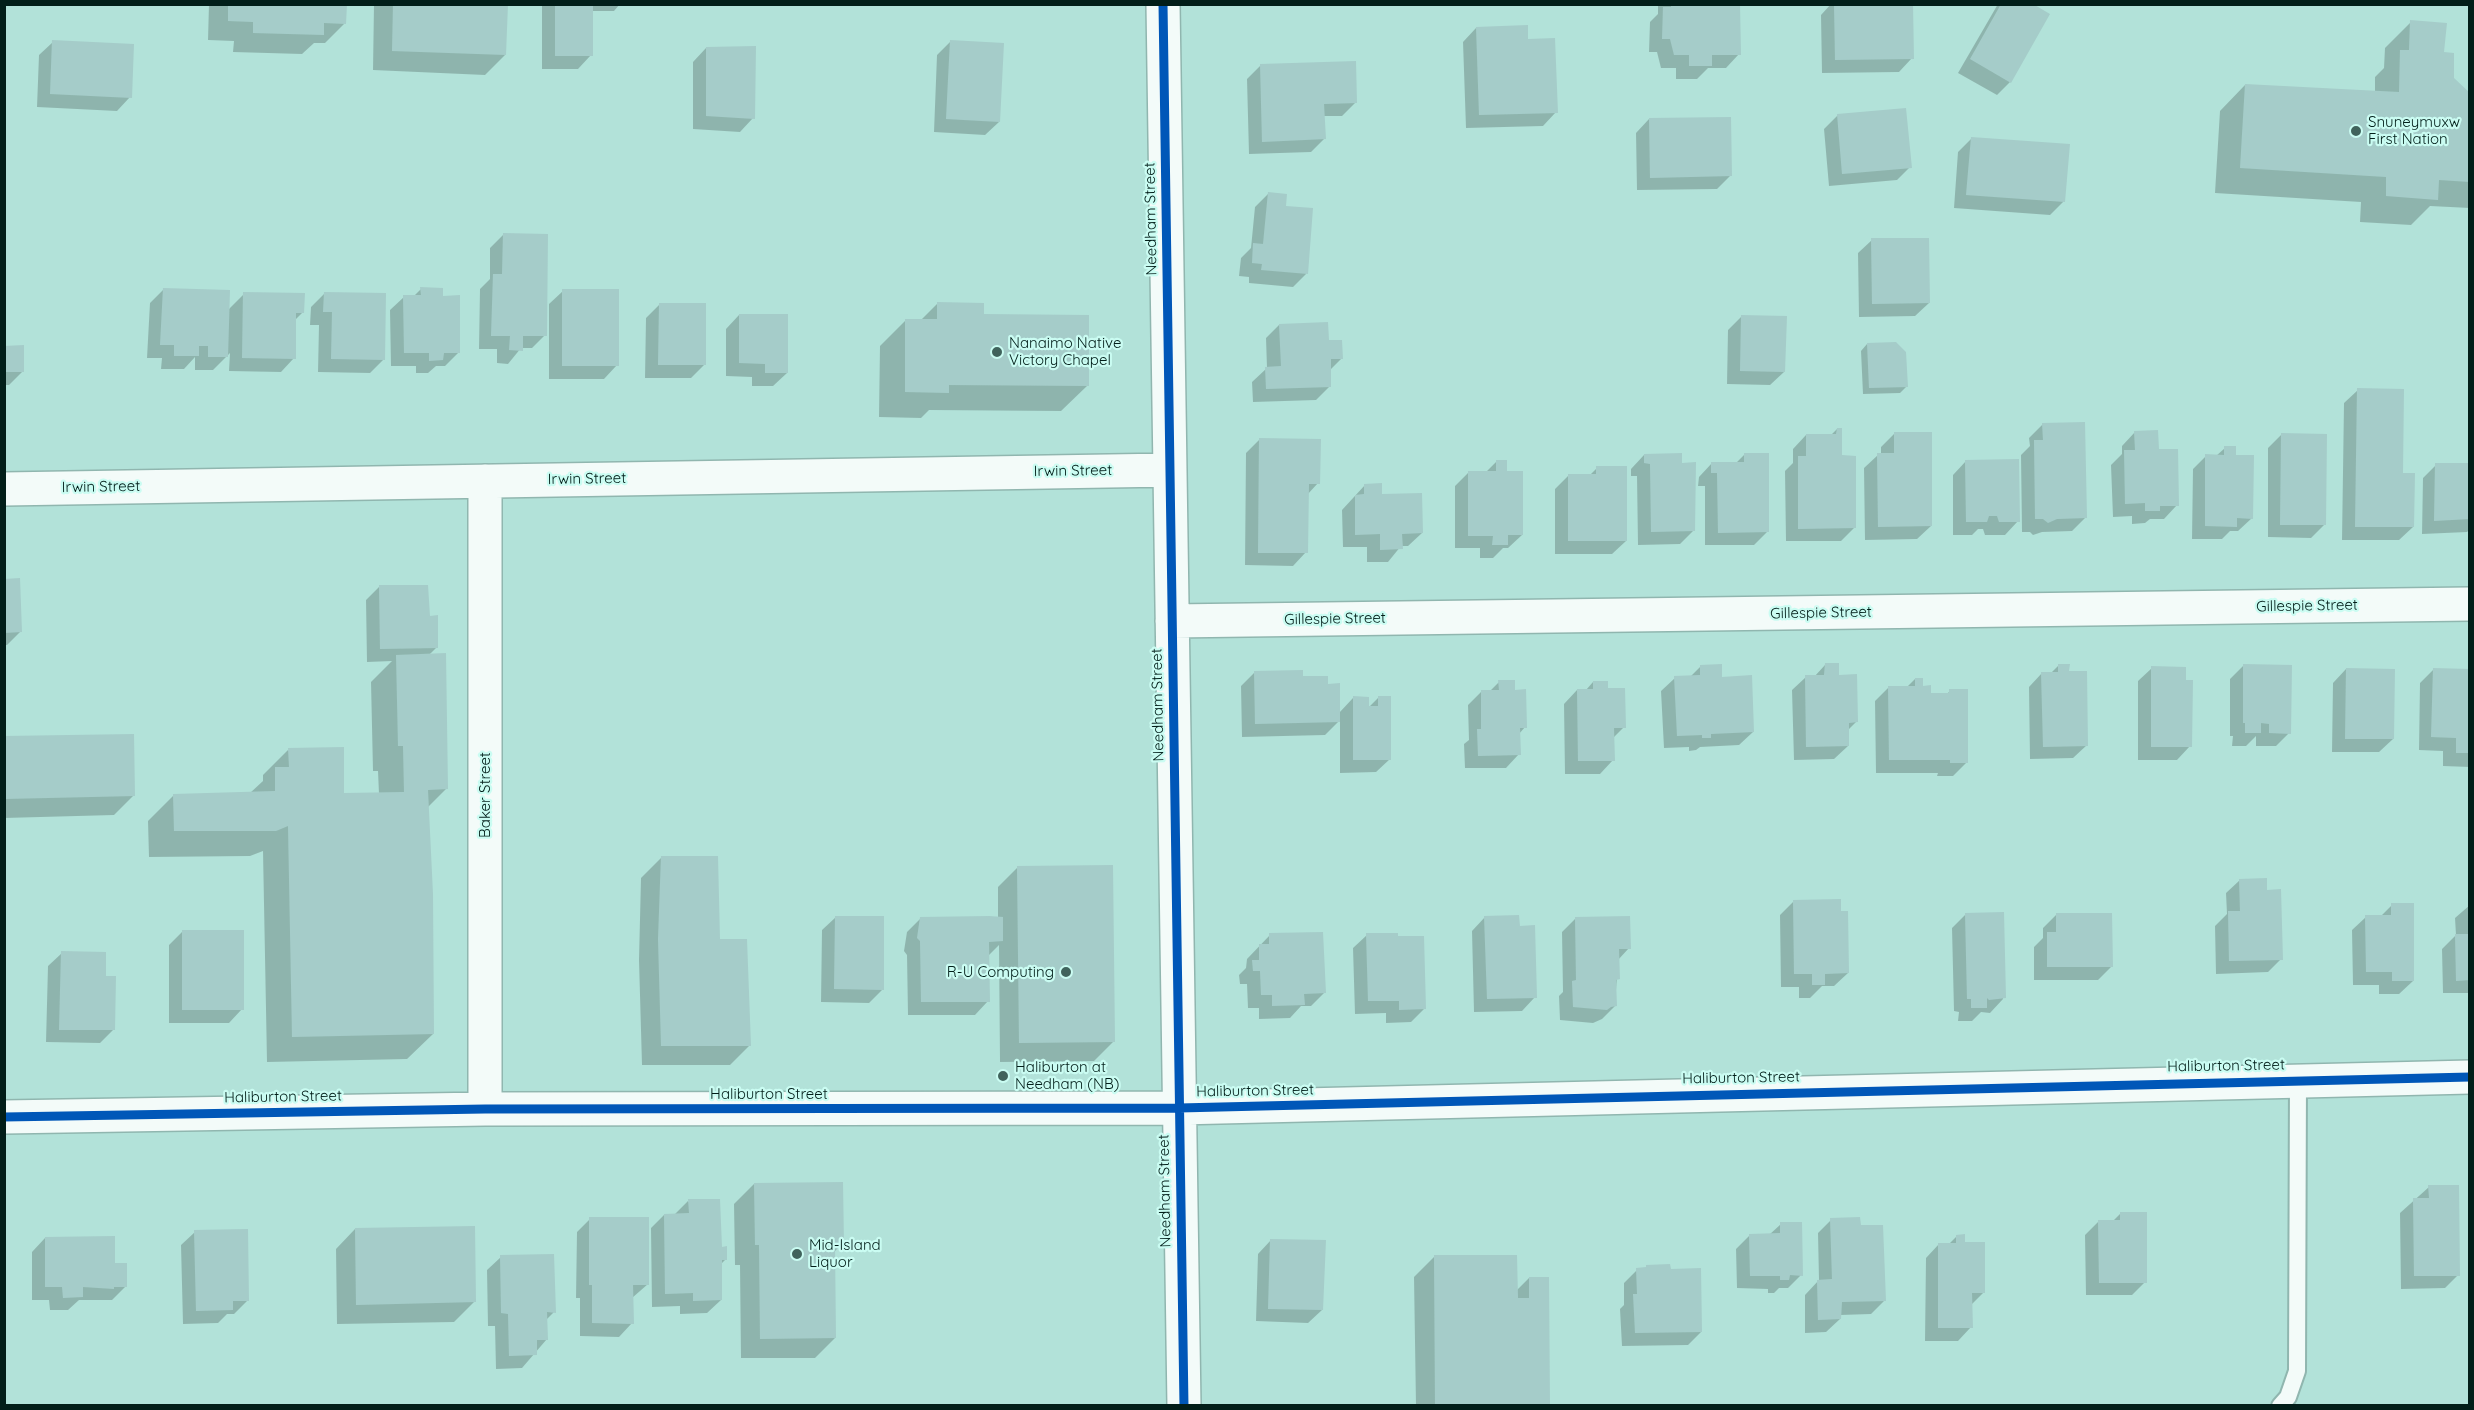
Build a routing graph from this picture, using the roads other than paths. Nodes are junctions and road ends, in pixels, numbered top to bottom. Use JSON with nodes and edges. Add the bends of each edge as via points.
{"nodes":[{"id":1,"x":1163,"y":4,"type":"edge"},
{"id":2,"x":1170,"y":470,"type":"junction"},
{"id":3,"x":485,"y":481,"type":"junction"},
{"id":4,"x":4,"y":489,"type":"edge"},
{"id":5,"x":2469,"y":604,"type":"edge"},
{"id":6,"x":1172,"y":621,"type":"junction"},
{"id":7,"x":2469,"y":1077,"type":"edge"},
{"id":8,"x":2298,"y":1079,"type":"junction"},
{"id":9,"x":1179,"y":1108,"type":"junction"},
{"id":10,"x":485,"y":1109,"type":"junction"},
{"id":11,"x":4,"y":1117,"type":"edge"},
{"id":12,"x":1184,"y":1406,"type":"edge"},
{"id":13,"x":2280,"y":1406,"type":"edge"}],
"edges":[{"from":1,"to":2,"type":"street","name":"Needham Street"},
{"from":2,"to":3,"type":"street","name":"Irwin Street"},
{"from":2,"to":6,"type":"street","name":"Needham Street"},
{"from":3,"to":4,"type":"street","name":"Irwin Street"},
{"from":3,"to":10,"type":"street","name":"Baker Street"},
{"from":5,"to":6,"type":"street","name":"Gillespie Street"},
{"from":6,"to":9,"type":"street","name":"Needham Street"},
{"from":7,"to":8,"type":"street","name":"Haliburton Street"},
{"from":8,"to":9,"type":"street","name":"Haliburton Street"},
{"from":8,"to":13,"type":"lane","via":[[2297,1371],[2288,1397]]},
{"from":9,"to":10,"type":"street","name":"Haliburton Street"},
{"from":9,"to":12,"type":"street","name":"Needham Street"},
{"from":10,"to":11,"type":"street","name":"Haliburton Street"}]}
